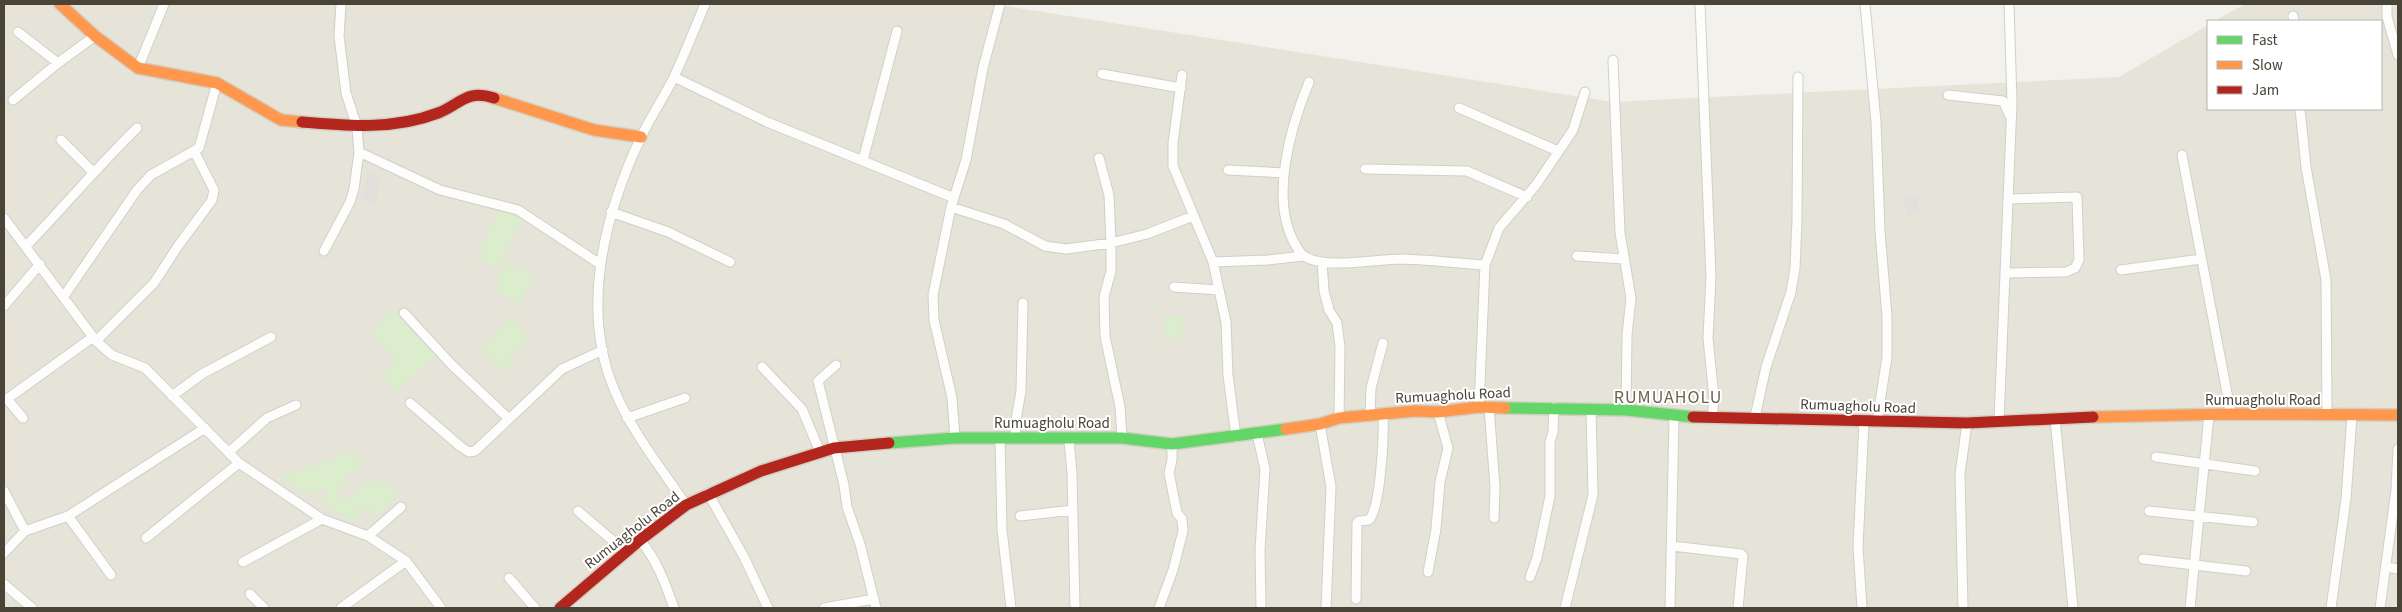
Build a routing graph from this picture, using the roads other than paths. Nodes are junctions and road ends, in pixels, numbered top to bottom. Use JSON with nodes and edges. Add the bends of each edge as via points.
{"nodes":[{"id":1,"x":60,"y":4,"type":"edge"},
{"id":2,"x":164,"y":4,"type":"edge"},
{"id":3,"x":341,"y":4,"type":"edge"},
{"id":4,"x":705,"y":4,"type":"edge"},
{"id":5,"x":1000,"y":4,"type":"edge"},
{"id":6,"x":1700,"y":4,"type":"edge"},
{"id":7,"x":1865,"y":4,"type":"edge"},
{"id":8,"x":2009,"y":4,"type":"edge"},
{"id":9,"x":2388,"y":4,"type":"edge"},
{"id":10,"x":897,"y":31,"type":"dead end"},
{"id":11,"x":18,"y":32,"type":"dead end"},
{"id":12,"x":95,"y":36,"type":"junction"},
{"id":13,"x":2398,"y":55,"type":"edge"},
{"id":14,"x":1613,"y":60,"type":"dead end"},
{"id":15,"x":58,"y":62,"type":"junction"},
{"id":16,"x":138,"y":68,"type":"junction"},
{"id":17,"x":1102,"y":74,"type":"dead end"},
{"id":18,"x":1182,"y":75,"type":"dead end"},
{"id":19,"x":674,"y":77,"type":"junction"},
{"id":20,"x":1798,"y":77,"type":"dead end"},
{"id":21,"x":1309,"y":82,"type":"dead end"},
{"id":22,"x":217,"y":84,"type":"junction"},
{"id":23,"x":1181,"y":88,"type":"junction"},
{"id":24,"x":1585,"y":92,"type":"dead end"},
{"id":25,"x":1948,"y":94,"type":"dead end"},
{"id":26,"x":13,"y":100,"type":"dead end"},
{"id":27,"x":1459,"y":108,"type":"dead end"},
{"id":28,"x":2300,"y":110,"type":"edge"},
{"id":29,"x":2012,"y":121,"type":"junction"},
{"id":30,"x":357,"y":127,"type":"junction"},
{"id":31,"x":138,"y":128,"type":"dead end"},
{"id":32,"x":641,"y":137,"type":"junction"},
{"id":33,"x":61,"y":140,"type":"dead end"},
{"id":34,"x":194,"y":151,"type":"junction"},
{"id":35,"x":1558,"y":151,"type":"junction"},
{"id":36,"x":359,"y":152,"type":"junction"},
{"id":37,"x":2182,"y":155,"type":"dead end"},
{"id":38,"x":1099,"y":158,"type":"dead end"},
{"id":39,"x":863,"y":160,"type":"junction"},
{"id":40,"x":1365,"y":169,"type":"dead end"},
{"id":41,"x":1228,"y":170,"type":"dead end"},
{"id":42,"x":93,"y":172,"type":"junction"},
{"id":43,"x":1284,"y":173,"type":"junction"},
{"id":44,"x":1527,"y":197,"type":"junction"},
{"id":45,"x":2008,"y":199,"type":"junction"},
{"id":46,"x":952,"y":203,"type":"junction"},
{"id":47,"x":610,"y":212,"type":"junction"},
{"id":48,"x":1193,"y":216,"type":"junction"},
{"id":49,"x":4,"y":218,"type":"edge"},
{"id":50,"x":1112,"y":243,"type":"junction"},
{"id":51,"x":26,"y":246,"type":"junction"},
{"id":52,"x":324,"y":250,"type":"dead end"},
{"id":53,"x":1303,"y":256,"type":"junction"},
{"id":54,"x":1577,"y":256,"type":"dead end"},
{"id":55,"x":1624,"y":258,"type":"junction"},
{"id":56,"x":2200,"y":259,"type":"junction"},
{"id":57,"x":730,"y":262,"type":"dead end"},
{"id":58,"x":1213,"y":262,"type":"junction"},
{"id":59,"x":1322,"y":262,"type":"junction"},
{"id":60,"x":40,"y":264,"type":"junction"},
{"id":61,"x":600,"y":264,"type":"junction"},
{"id":62,"x":1485,"y":265,"type":"junction"},
{"id":63,"x":2121,"y":270,"type":"dead end"},
{"id":64,"x":2005,"y":273,"type":"junction"},
{"id":65,"x":1174,"y":287,"type":"dead end"},
{"id":66,"x":1219,"y":290,"type":"junction"},
{"id":67,"x":64,"y":296,"type":"junction"},
{"id":68,"x":1023,"y":303,"type":"dead end"},
{"id":69,"x":4,"y":306,"type":"edge"},
{"id":70,"x":404,"y":313,"type":"dead end"},
{"id":71,"x":272,"y":337,"type":"dead end"},
{"id":72,"x":95,"y":339,"type":"junction"},
{"id":73,"x":1383,"y":343,"type":"dead end"},
{"id":74,"x":603,"y":350,"type":"junction"},
{"id":75,"x":836,"y":365,"type":"dead end"},
{"id":76,"x":762,"y":367,"type":"dead end"},
{"id":77,"x":172,"y":396,"type":"junction"},
{"id":78,"x":685,"y":398,"type":"dead end"},
{"id":79,"x":410,"y":403,"type":"dead end"},
{"id":80,"x":296,"y":405,"type":"dead end"},
{"id":81,"x":1484,"y":407,"type":"junction"},
{"id":82,"x":1554,"y":407,"type":"junction"},
{"id":83,"x":1591,"y":409,"type":"junction"},
{"id":84,"x":1626,"y":410,"type":"junction"},
{"id":85,"x":1438,"y":412,"type":"junction"},
{"id":86,"x":1383,"y":414,"type":"junction"},
{"id":87,"x":2230,"y":414,"type":"junction"},
{"id":88,"x":1370,"y":415,"type":"junction"},
{"id":89,"x":2209,"y":415,"type":"junction"},
{"id":90,"x":2327,"y":415,"type":"junction"},
{"id":91,"x":2352,"y":416,"type":"junction"},
{"id":92,"x":2398,"y":416,"type":"edge"},
{"id":93,"x":1674,"y":417,"type":"junction"},
{"id":94,"x":23,"y":418,"type":"dead end"},
{"id":95,"x":627,"y":418,"type":"junction"},
{"id":96,"x":1339,"y":418,"type":"junction"},
{"id":97,"x":1712,"y":418,"type":"junction"},
{"id":98,"x":1755,"y":418,"type":"junction"},
{"id":99,"x":2055,"y":418,"type":"junction"},
{"id":100,"x":509,"y":420,"type":"junction"},
{"id":101,"x":1999,"y":421,"type":"junction"},
{"id":102,"x":1864,"y":422,"type":"junction"},
{"id":103,"x":1877,"y":422,"type":"junction"},
{"id":104,"x":1967,"y":423,"type":"junction"},
{"id":105,"x":1320,"y":424,"type":"junction"},
{"id":106,"x":205,"y":428,"type":"junction"},
{"id":107,"x":1257,"y":434,"type":"junction"},
{"id":108,"x":1236,"y":437,"type":"junction"},
{"id":109,"x":955,"y":438,"type":"junction"},
{"id":110,"x":1000,"y":438,"type":"junction"},
{"id":111,"x":1015,"y":438,"type":"junction"},
{"id":112,"x":1122,"y":438,"type":"junction"},
{"id":113,"x":1069,"y":440,"type":"junction"},
{"id":114,"x":1172,"y":444,"type":"junction"},
{"id":115,"x":834,"y":448,"type":"junction"},
{"id":116,"x":2398,"y":449,"type":"edge"},
{"id":117,"x":229,"y":452,"type":"junction"},
{"id":118,"x":820,"y":452,"type":"junction"},
{"id":119,"x":2156,"y":457,"type":"dead end"},
{"id":120,"x":239,"y":463,"type":"junction"},
{"id":121,"x":2204,"y":464,"type":"junction"},
{"id":122,"x":2254,"y":471,"type":"dead end"},
{"id":123,"x":2397,"y":490,"type":"edge"},
{"id":124,"x":4,"y":491,"type":"edge"},
{"id":125,"x":708,"y":494,"type":"junction"},
{"id":126,"x":686,"y":505,"type":"junction"},
{"id":127,"x":401,"y":507,"type":"dead end"},
{"id":128,"x":578,"y":510,"type":"dead end"},
{"id":129,"x":1073,"y":510,"type":"junction"},
{"id":130,"x":2148,"y":511,"type":"dead end"},
{"id":131,"x":2199,"y":515,"type":"junction"},
{"id":132,"x":68,"y":516,"type":"junction"},
{"id":133,"x":1020,"y":516,"type":"dead end"},
{"id":134,"x":1494,"y":518,"type":"dead end"},
{"id":135,"x":322,"y":519,"type":"junction"},
{"id":136,"x":2253,"y":522,"type":"dead end"},
{"id":137,"x":25,"y":531,"type":"junction"},
{"id":138,"x":368,"y":536,"type":"junction"},
{"id":139,"x":146,"y":538,"type":"dead end"},
{"id":140,"x":640,"y":540,"type":"junction"},
{"id":141,"x":1672,"y":546,"type":"junction"},
{"id":142,"x":626,"y":552,"type":"junction"},
{"id":143,"x":4,"y":553,"type":"edge"},
{"id":144,"x":2143,"y":559,"type":"dead end"},
{"id":145,"x":406,"y":561,"type":"junction"},
{"id":146,"x":243,"y":562,"type":"dead end"},
{"id":147,"x":2196,"y":565,"type":"junction"},
{"id":148,"x":2387,"y":567,"type":"junction"},
{"id":149,"x":2398,"y":569,"type":"edge"},
{"id":150,"x":2246,"y":571,"type":"dead end"},
{"id":151,"x":1428,"y":572,"type":"dead end"},
{"id":152,"x":111,"y":575,"type":"dead end"},
{"id":153,"x":509,"y":578,"type":"dead end"},
{"id":154,"x":1530,"y":578,"type":"dead end"},
{"id":155,"x":4,"y":584,"type":"edge"},
{"id":156,"x":250,"y":594,"type":"dead end"},
{"id":157,"x":874,"y":599,"type":"junction"},
{"id":158,"x":1356,"y":599,"type":"dead end"},
{"id":159,"x":32,"y":608,"type":"edge"},
{"id":160,"x":264,"y":608,"type":"edge"},
{"id":161,"x":341,"y":608,"type":"edge"},
{"id":162,"x":441,"y":608,"type":"edge"},
{"id":163,"x":535,"y":608,"type":"edge"},
{"id":164,"x":560,"y":608,"type":"edge"},
{"id":165,"x":674,"y":608,"type":"edge"},
{"id":166,"x":768,"y":608,"type":"edge"},
{"id":167,"x":824,"y":608,"type":"edge"},
{"id":168,"x":876,"y":608,"type":"edge"},
{"id":169,"x":1011,"y":608,"type":"edge"},
{"id":170,"x":1075,"y":608,"type":"edge"},
{"id":171,"x":1159,"y":608,"type":"edge"},
{"id":172,"x":1261,"y":608,"type":"edge"},
{"id":173,"x":1326,"y":608,"type":"edge"},
{"id":174,"x":1565,"y":608,"type":"edge"},
{"id":175,"x":1670,"y":608,"type":"edge"},
{"id":176,"x":1738,"y":608,"type":"edge"},
{"id":177,"x":1862,"y":608,"type":"edge"},
{"id":178,"x":1963,"y":608,"type":"edge"},
{"id":179,"x":2073,"y":608,"type":"edge"},
{"id":180,"x":2190,"y":608,"type":"edge"},
{"id":181,"x":2331,"y":608,"type":"edge"},
{"id":182,"x":2380,"y":608,"type":"edge"}],
"edges":[{"from":1,"to":12,"type":"street"},
{"from":2,"to":16,"type":"street"},
{"from":3,"to":30,"type":"street","via":[[340,36],[346,93]]},
{"from":4,"to":19,"type":"street"},
{"from":5,"to":46,"type":"street","via":[[983,68],[966,160]]},
{"from":6,"to":97,"type":"street","via":[[1711,277],[1708,338],[1714,398]]},
{"from":7,"to":103,"type":"street","via":[[1876,122],[1887,317],[1887,357]]},
{"from":8,"to":29,"type":"street"},
{"from":9,"to":13,"type":"street","via":[[2387,17]]},
{"from":10,"to":39,"type":"street"},
{"from":11,"to":15,"type":"street"},
{"from":12,"to":15,"type":"street"},
{"from":12,"to":16,"type":"street"},
{"from":14,"to":55,"type":"street","via":[[1616,183]]},
{"from":15,"to":26,"type":"street"},
{"from":16,"to":22,"type":"street"},
{"from":17,"to":23,"type":"street"},
{"from":18,"to":23,"type":"street"},
{"from":19,"to":32,"type":"street"},
{"from":19,"to":39,"type":"street","via":[[767,122]]},
{"from":20,"to":98,"type":"street","via":[[1795,268],[1791,292],[1766,367]]},
{"from":21,"to":43,"type":"street"},
{"from":22,"to":30,"type":"street","via":[[281,120]]},
{"from":22,"to":34,"type":"street","via":[[202,142]]},
{"from":23,"to":48,"type":"street","via":[[1173,143],[1174,166]]},
{"from":24,"to":35,"type":"street","via":[[1573,130]]},
{"from":25,"to":29,"type":"street","via":[[2003,102]]},
{"from":27,"to":35,"type":"street"},
{"from":28,"to":90,"type":"street","via":[[2306,167],[2326,280]]},
{"from":29,"to":45,"type":"street"},
{"from":30,"to":32,"type":"street","via":[[415,122],[444,111],[469,95],[482,94],[594,130]]},
{"from":30,"to":36,"type":"street"},
{"from":31,"to":42,"type":"street"},
{"from":32,"to":47,"type":"street"},
{"from":33,"to":42,"type":"street"},
{"from":34,"to":67,"type":"street","via":[[151,175],[137,190]]},
{"from":34,"to":72,"type":"street","via":[[214,190],[212,200],[154,282]]},
{"from":35,"to":44,"type":"street"},
{"from":36,"to":52,"type":"street","via":[[350,202]]},
{"from":36,"to":61,"type":"street","via":[[440,190],[518,210]]},
{"from":37,"to":56,"type":"street"},
{"from":38,"to":50,"type":"street","via":[[1109,195]]},
{"from":39,"to":46,"type":"street"},
{"from":40,"to":44,"type":"street","via":[[1467,171]]},
{"from":41,"to":43,"type":"street"},
{"from":42,"to":51,"type":"street","via":[[74,198]]},
{"from":43,"to":53,"type":"street","via":[[1290,236]]},
{"from":44,"to":62,"type":"street","via":[[1499,228]]},
{"from":45,"to":64,"type":"street"},
{"from":45,"to":64,"type":"street","via":[[2077,197],[2079,260],[2075,268],[2066,272]]},
{"from":46,"to":50,"type":"street","via":[[1004,224],[1045,246],[1066,249]]},
{"from":46,"to":109,"type":"street","via":[[933,295],[934,320],[952,398]]},
{"from":47,"to":57,"type":"street","via":[[682,238]]},
{"from":47,"to":61,"type":"street"},
{"from":48,"to":50,"type":"street","via":[[1147,234]]},
{"from":48,"to":58,"type":"street","via":[[1206,239]]},
{"from":49,"to":51,"type":"street"},
{"from":50,"to":112,"type":"street","via":[[1111,271],[1104,297],[1105,336],[1120,407]]},
{"from":51,"to":60,"type":"street"},
{"from":53,"to":58,"type":"street"},
{"from":53,"to":59,"type":"street"},
{"from":54,"to":55,"type":"street"},
{"from":55,"to":84,"type":"street","via":[[1631,298]]},
{"from":56,"to":63,"type":"street"},
{"from":56,"to":87,"type":"street"},
{"from":58,"to":66,"type":"street"},
{"from":59,"to":62,"type":"street","via":[[1402,260]]},
{"from":59,"to":96,"type":"street","via":[[1324,291],[1329,310],[1337,323],[1340,347]]},
{"from":60,"to":67,"type":"street"},
{"from":60,"to":69,"type":"street"},
{"from":61,"to":74,"type":"street","via":[[599,313]]},
{"from":62,"to":81,"type":"street"},
{"from":64,"to":101,"type":"street"},
{"from":65,"to":66,"type":"street"},
{"from":66,"to":108,"type":"street","via":[[1226,322],[1228,375]]},
{"from":67,"to":72,"type":"street"},
{"from":68,"to":111,"type":"street","via":[[1022,384]]},
{"from":70,"to":100,"type":"street","via":[[458,372]]},
{"from":71,"to":77,"type":"street","via":[[202,374]]},
{"from":72,"to":77,"type":"street","via":[[112,355],[146,368]]},
{"from":72,"to":94,"type":"street","via":[[7,398]]},
{"from":73,"to":88,"type":"street","via":[[1371,388]]},
{"from":74,"to":95,"type":"street","via":[[613,387]]},
{"from":74,"to":100,"type":"street","via":[[562,369]]},
{"from":75,"to":115,"type":"street","via":[[818,381]]},
{"from":76,"to":118,"type":"street","via":[[802,410]]},
{"from":77,"to":106,"type":"street"},
{"from":78,"to":95,"type":"street"},
{"from":79,"to":100,"type":"street","via":[[469,452],[475,451]]},
{"from":80,"to":117,"type":"street","via":[[267,418]]},
{"from":81,"to":82,"type":"street","name":"Rumuagholu Road"},
{"from":81,"to":85,"type":"street","name":"Rumuagholu Road"},
{"from":81,"to":134,"type":"street","via":[[1495,487]]},
{"from":82,"to":83,"type":"street","name":"Rumuagholu Road"},
{"from":82,"to":154,"type":"street","via":[[1550,496]]},
{"from":83,"to":84,"type":"street","name":"Rumuagholu Road"},
{"from":83,"to":174,"type":"street","via":[[1592,495]]},
{"from":84,"to":93,"type":"street","name":"Rumuagholu Road"},
{"from":85,"to":86,"type":"street","name":"Rumuagholu Road"},
{"from":85,"to":151,"type":"street","via":[[1448,448]]},
{"from":86,"to":88,"type":"street","name":"Rumuagholu Road"},
{"from":86,"to":158,"type":"street","via":[[1380,476],[1374,508],[1369,520],[1357,523]]},
{"from":87,"to":89,"type":"street","name":"Rumuagholu Road"},
{"from":87,"to":90,"type":"street","name":"Rumuagholu Road"},
{"from":88,"to":96,"type":"street","name":"Rumuagholu Road"},
{"from":89,"to":99,"type":"street","name":"Rumuagholu Road"},
{"from":89,"to":121,"type":"street"},
{"from":90,"to":91,"type":"street","name":"Rumuagholu Road"},
{"from":91,"to":92,"type":"street","name":"Rumuagholu Road"},
{"from":91,"to":181,"type":"street","via":[[2346,499]]},
{"from":93,"to":97,"type":"street","name":"Rumuagholu Road"},
{"from":93,"to":141,"type":"street"},
{"from":95,"to":126,"type":"street"},
{"from":96,"to":105,"type":"street","name":"Rumuagholu Road"},
{"from":97,"to":98,"type":"street","name":"Rumuagholu Road"},
{"from":98,"to":102,"type":"street","name":"Rumuagholu Road"},
{"from":99,"to":101,"type":"street","name":"Rumuagholu Road"},
{"from":99,"to":179,"type":"street"},
{"from":101,"to":104,"type":"street","name":"Rumuagholu Road"},
{"from":102,"to":103,"type":"street","name":"Rumuagholu Road"},
{"from":102,"to":177,"type":"street","via":[[1858,547]]},
{"from":103,"to":104,"type":"street","name":"Rumuagholu Road"},
{"from":104,"to":178,"type":"street","via":[[1960,474]]},
{"from":105,"to":107,"type":"street","name":"Rumuagholu Road"},
{"from":105,"to":173,"type":"street","via":[[1331,487]]},
{"from":106,"to":117,"type":"street"},
{"from":106,"to":132,"type":"street"},
{"from":107,"to":108,"type":"street","name":"Rumuagholu Road"},
{"from":107,"to":172,"type":"street","via":[[1265,469],[1260,550]]},
{"from":108,"to":114,"type":"street","name":"Rumuagholu Road"},
{"from":109,"to":110,"type":"street","name":"Rumuagholu Road"},
{"from":109,"to":115,"type":"street","name":"Rumuagholu Road"},
{"from":110,"to":111,"type":"street","name":"Rumuagholu Road"},
{"from":110,"to":169,"type":"street","via":[[1002,530]]},
{"from":111,"to":113,"type":"street","name":"Rumuagholu Road"},
{"from":112,"to":113,"type":"street","name":"Rumuagholu Road"},
{"from":112,"to":114,"type":"street","name":"Rumuagholu Road"},
{"from":113,"to":129,"type":"street"},
{"from":114,"to":171,"type":"street","via":[[1169,472],[1183,531]]},
{"from":115,"to":118,"type":"street","name":"Rumuagholu Road"},
{"from":115,"to":157,"type":"street","via":[[847,507]]},
{"from":116,"to":123,"type":"street"},
{"from":117,"to":120,"type":"street"},
{"from":118,"to":125,"type":"street","name":"Rumuagholu Road","via":[[761,471]]},
{"from":119,"to":121,"type":"street"},
{"from":120,"to":135,"type":"street"},
{"from":120,"to":139,"type":"street"},
{"from":121,"to":122,"type":"street"},
{"from":121,"to":131,"type":"street"},
{"from":123,"to":148,"type":"street"},
{"from":124,"to":137,"type":"street"},
{"from":125,"to":126,"type":"street","name":"Rumuagholu Road"},
{"from":125,"to":166,"type":"street","via":[[744,557]]},
{"from":126,"to":140,"type":"street","name":"Rumuagholu Road"},
{"from":127,"to":138,"type":"street"},
{"from":128,"to":142,"type":"street"},
{"from":129,"to":133,"type":"street"},
{"from":129,"to":170,"type":"street"},
{"from":130,"to":131,"type":"street"},
{"from":131,"to":136,"type":"street"},
{"from":131,"to":147,"type":"street"},
{"from":132,"to":137,"type":"street"},
{"from":132,"to":152,"type":"street"},
{"from":135,"to":138,"type":"street"},
{"from":135,"to":146,"type":"street"},
{"from":137,"to":143,"type":"street"},
{"from":138,"to":145,"type":"street"},
{"from":140,"to":142,"type":"street","name":"Rumuagholu Road"},
{"from":140,"to":165,"type":"street","via":[[662,573]]},
{"from":141,"to":175,"type":"street"},
{"from":141,"to":176,"type":"street","via":[[1741,554]]},
{"from":142,"to":164,"type":"street","name":"Rumuagholu Road"},
{"from":144,"to":147,"type":"street"},
{"from":145,"to":161,"type":"street"},
{"from":145,"to":162,"type":"street"},
{"from":147,"to":150,"type":"street"},
{"from":147,"to":180,"type":"street"},
{"from":148,"to":149,"type":"street"},
{"from":148,"to":182,"type":"street"},
{"from":153,"to":163,"type":"street"},
{"from":155,"to":159,"type":"street"},
{"from":156,"to":160,"type":"street"},
{"from":157,"to":167,"type":"street"},
{"from":157,"to":168,"type":"street"}]}
